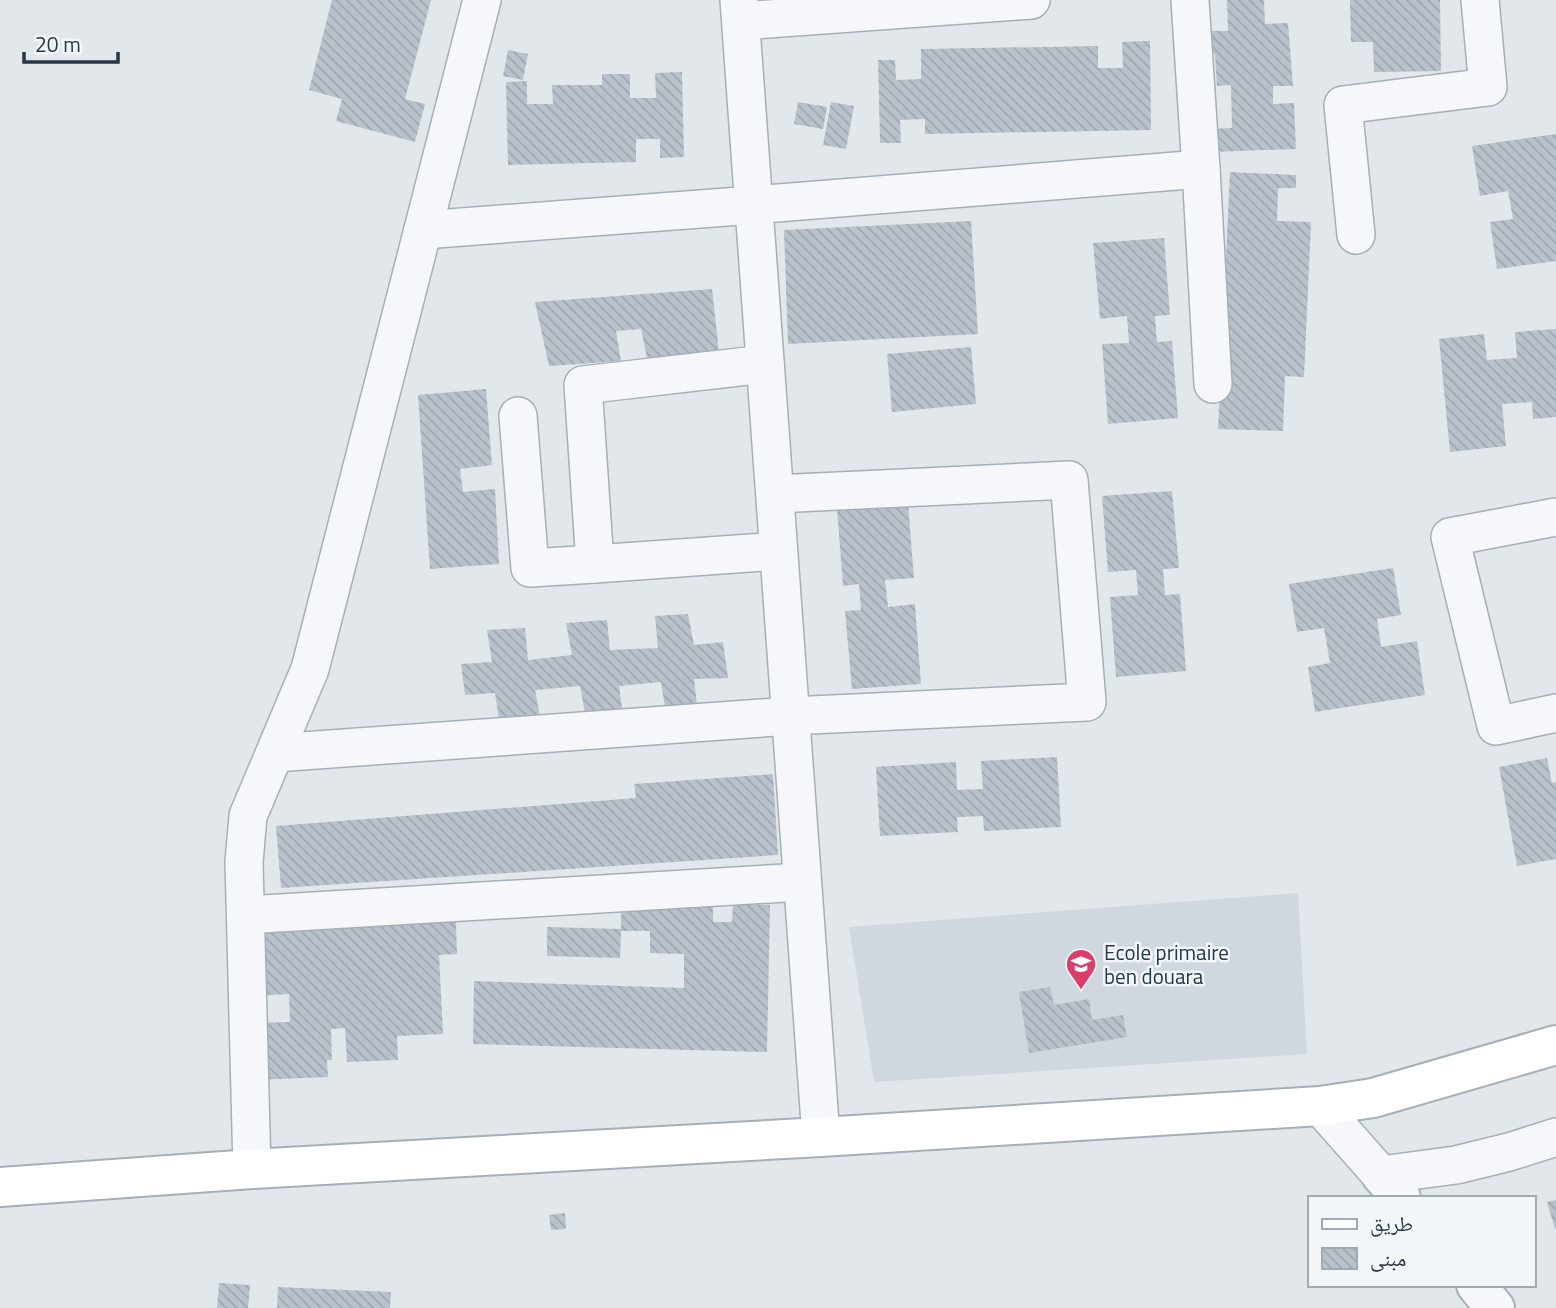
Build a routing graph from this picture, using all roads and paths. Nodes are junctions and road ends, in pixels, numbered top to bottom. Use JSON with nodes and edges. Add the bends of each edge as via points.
{"nodes":[{"id":1,"x":482,"y":0,"type":"edge"},
{"id":2,"x":1031,"y":0,"type":"edge"},
{"id":3,"x":1190,"y":0,"type":"edge"},
{"id":4,"x":1480,"y":0,"type":"edge"},
{"id":5,"x":740,"y":10,"type":"edge"},
{"id":6,"x":1201,"y":169,"type":"junction"},
{"id":7,"x":754,"y":205,"type":"junction"},
{"id":8,"x":423,"y":230,"type":"junction"},
{"id":9,"x":1356,"y":235,"type":"dead end"},
{"id":10,"x":765,"y":364,"type":"junction"},
{"id":11,"x":1213,"y":384,"type":"dead end"},
{"id":12,"x":518,"y":416,"type":"dead end"},
{"id":13,"x":775,"y":494,"type":"junction"},
{"id":14,"x":1556,"y":517,"type":"edge"},
{"id":15,"x":778,"y":551,"type":"junction"},
{"id":16,"x":595,"y":564,"type":"junction"},
{"id":17,"x":1556,"y":713,"type":"edge"},
{"id":18,"x":790,"y":716,"type":"junction"},
{"id":19,"x":275,"y":753,"type":"junction"},
{"id":20,"x":802,"y":882,"type":"junction"},
{"id":21,"x":246,"y":915,"type":"junction"},
{"id":22,"x":1556,"y":1045,"type":"edge"},
{"id":23,"x":1320,"y":1106,"type":"junction"},
{"id":24,"x":821,"y":1137,"type":"junction"},
{"id":25,"x":1556,"y":1137,"type":"edge"},
{"id":26,"x":252,"y":1169,"type":"junction"},
{"id":27,"x":1391,"y":1186,"type":"edge"},
{"id":28,"x":0,"y":1187,"type":"edge"},
{"id":29,"x":1478,"y":1287,"type":"edge"},
{"id":30,"x":1495,"y":1308,"type":"edge"}],
"edges":[{"from":1,"to":8,"type":"street"},
{"from":2,"to":5,"type":"street"},
{"from":3,"to":6,"type":"street"},
{"from":4,"to":9,"type":"street","via":[[1488,87],[1343,105]]},
{"from":5,"to":7,"type":"street"},
{"from":6,"to":7,"type":"street"},
{"from":6,"to":11,"type":"street"},
{"from":7,"to":8,"type":"street"},
{"from":7,"to":10,"type":"street"},
{"from":8,"to":19,"type":"street","via":[[310,669]]},
{"from":10,"to":13,"type":"street"},
{"from":10,"to":16,"type":"street","via":[[583,384]]},
{"from":12,"to":16,"type":"street","via":[[530,568]]},
{"from":13,"to":15,"type":"street"},
{"from":13,"to":18,"type":"street","via":[[1069,480],[1087,702]]},
{"from":14,"to":17,"type":"street","via":[[1450,537],[1496,726]]},
{"from":15,"to":16,"type":"street"},
{"from":15,"to":18,"type":"street"},
{"from":18,"to":19,"type":"street"},
{"from":18,"to":20,"type":"street"},
{"from":19,"to":21,"type":"street","via":[[248,817]]},
{"from":20,"to":21,"type":"street"},
{"from":20,"to":24,"type":"street"},
{"from":21,"to":26,"type":"street"},
{"from":22,"to":23,"type":"main road","via":[[1373,1098]]},
{"from":23,"to":24,"type":"main road"},
{"from":23,"to":27,"type":"street"},
{"from":24,"to":26,"type":"main road"},
{"from":25,"to":27,"type":"street"},
{"from":26,"to":28,"type":"main road"},
{"from":29,"to":30,"type":"street"}]}
